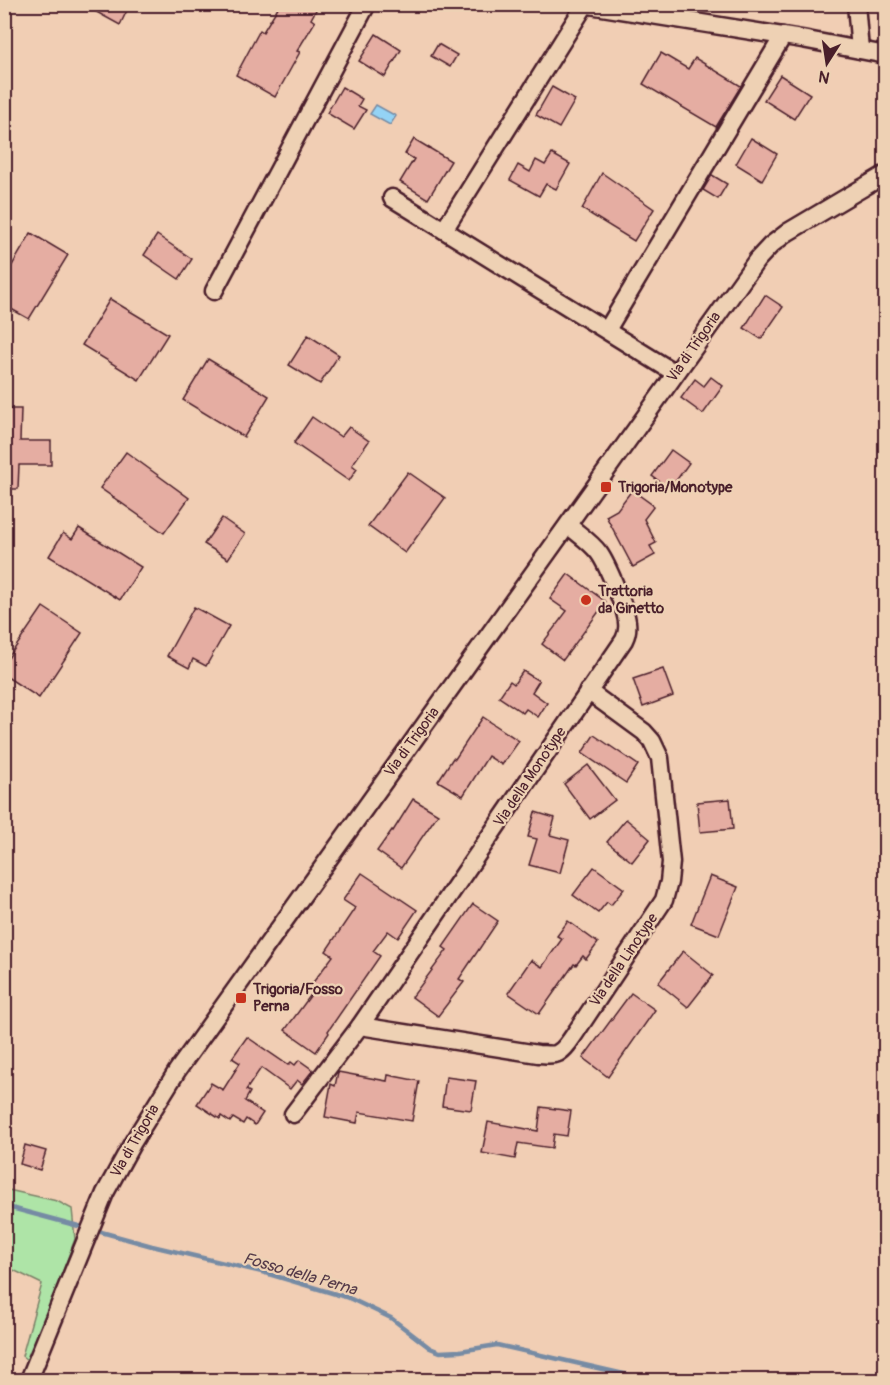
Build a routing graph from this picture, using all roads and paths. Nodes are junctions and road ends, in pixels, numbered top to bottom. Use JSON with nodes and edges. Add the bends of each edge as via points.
{"nodes":[{"id":1,"x":367,"y":4,"type":"edge"},
{"id":2,"x":856,"y":4,"type":"edge"},
{"id":3,"x":584,"y":5,"type":"edge"},
{"id":4,"x":783,"y":36,"type":"junction"},
{"id":5,"x":860,"y":50,"type":"junction"},
{"id":6,"x":885,"y":55,"type":"edge"},
{"id":7,"x":885,"y":174,"type":"edge"},
{"id":8,"x":392,"y":198,"type":"dead end"},
{"id":9,"x":444,"y":230,"type":"junction"},
{"id":10,"x":214,"y":291,"type":"dead end"},
{"id":11,"x":607,"y":330,"type":"junction"},
{"id":12,"x":675,"y":373,"type":"junction"},
{"id":13,"x":568,"y":525,"type":"junction"},
{"id":14,"x":588,"y":691,"type":"junction"},
{"id":15,"x":360,"y":1026,"type":"junction"},
{"id":16,"x":293,"y":1114,"type":"dead end"},
{"id":17,"x":29,"y":1380,"type":"edge"}],
"edges":[{"from":1,"to":10,"type":"street"},
{"from":2,"to":5,"type":"street"},
{"from":3,"to":4,"type":"street"},
{"from":3,"to":9,"type":"street"},
{"from":4,"to":5,"type":"street"},
{"from":4,"to":11,"type":"street"},
{"from":5,"to":6,"type":"street"},
{"from":7,"to":12,"type":"street","name":"Via di Trigoria","via":[[771,245]]},
{"from":8,"to":9,"type":"street"},
{"from":9,"to":11,"type":"street"},
{"from":11,"to":12,"type":"street"},
{"from":12,"to":13,"type":"street","name":"Via di Trigoria"},
{"from":13,"to":14,"type":"street","name":"Via della Monotype","via":[[599,553],[627,621],[624,640]]},
{"from":13,"to":17,"type":"street","name":"Via di Trigoria","via":[[177,1071],[105,1193]]},
{"from":14,"to":15,"type":"street","name":"Via della Monotype"},
{"from":14,"to":15,"type":"street","name":"Via della Linotype","via":[[644,732],[655,746],[661,764],[670,862],[664,900],[578,1029],[558,1053],[538,1054]]},
{"from":15,"to":16,"type":"street","name":"Via della Monotype"}]}
